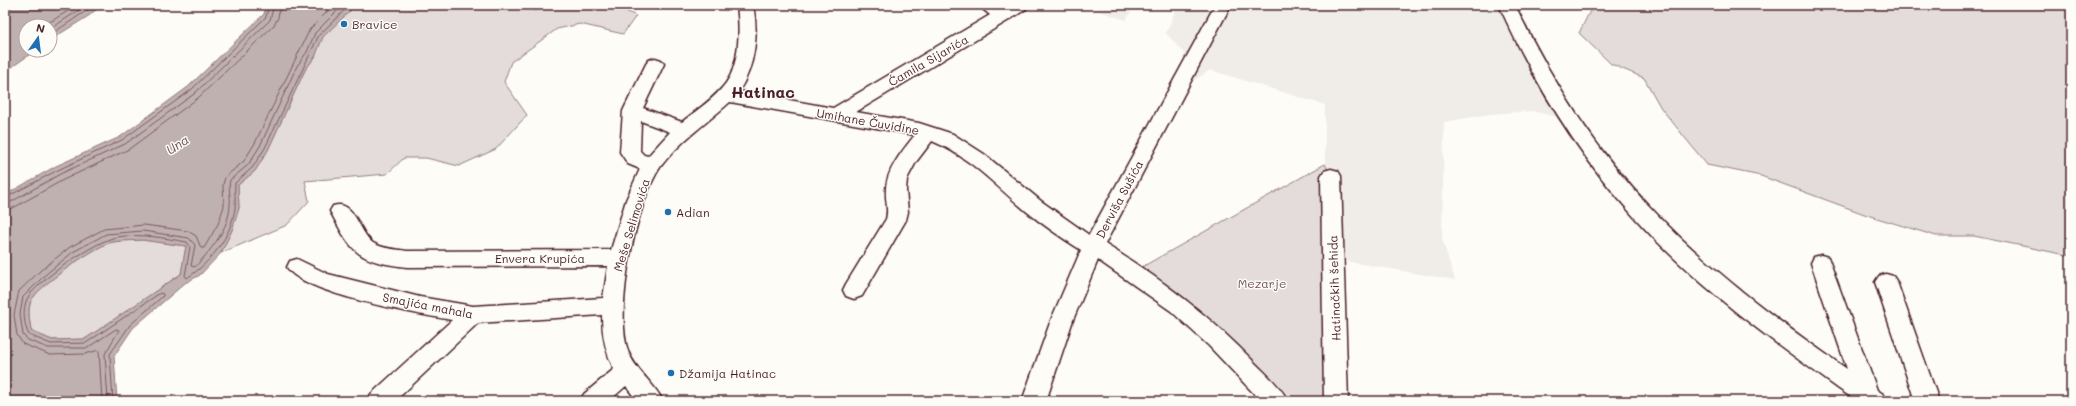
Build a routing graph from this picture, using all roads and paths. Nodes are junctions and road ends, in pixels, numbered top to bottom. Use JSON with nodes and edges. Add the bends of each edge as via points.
{"nodes":[{"id":1,"x":744,"y":5,"type":"edge"},
{"id":2,"x":986,"y":5,"type":"edge"},
{"id":3,"x":1020,"y":5,"type":"edge"},
{"id":4,"x":1223,"y":5,"type":"edge"},
{"id":5,"x":1506,"y":5,"type":"edge"},
{"id":6,"x":1003,"y":16,"type":"junction"},
{"id":7,"x":654,"y":64,"type":"dead end"},
{"id":8,"x":727,"y":94,"type":"junction"},
{"id":9,"x":632,"y":111,"type":"junction"},
{"id":10,"x":836,"y":115,"type":"junction"},
{"id":11,"x":684,"y":130,"type":"junction"},
{"id":12,"x":929,"y":132,"type":"junction"},
{"id":13,"x":652,"y":163,"type":"junction"},
{"id":14,"x":1331,"y":176,"type":"dead end"},
{"id":15,"x":340,"y":211,"type":"dead end"},
{"id":16,"x":1093,"y":247,"type":"junction"},
{"id":17,"x":619,"y":258,"type":"junction"},
{"id":18,"x":1821,"y":263,"type":"dead end"},
{"id":19,"x":297,"y":267,"type":"dead end"},
{"id":20,"x":1886,"y":282,"type":"dead end"},
{"id":21,"x":854,"y":290,"type":"dead end"},
{"id":22,"x":612,"y":306,"type":"junction"},
{"id":23,"x":473,"y":315,"type":"junction"},
{"id":24,"x":628,"y":371,"type":"junction"},
{"id":25,"x":1871,"y":399,"type":"edge"},
{"id":26,"x":379,"y":401,"type":"edge"},
{"id":27,"x":592,"y":401,"type":"edge"},
{"id":28,"x":651,"y":401,"type":"edge"},
{"id":29,"x":1034,"y":401,"type":"edge"},
{"id":30,"x":1276,"y":401,"type":"edge"},
{"id":31,"x":1336,"y":401,"type":"edge"},
{"id":32,"x":1927,"y":401,"type":"edge"}],
"edges":[{"from":1,"to":8,"type":"street","name":"Meše Selimovića","via":[[744,63],[736,82]]},
{"from":2,"to":6,"type":"street"},
{"from":3,"to":6,"type":"street","name":"Ćamila Sijarića"},
{"from":4,"to":16,"type":"street","name":"Derviša Sušića"},
{"from":5,"to":25,"type":"street","via":[[1570,120],[1615,181],[1660,231],[1704,272],[1759,317]]},
{"from":6,"to":10,"type":"street","name":"Ćamila Sijarića"},
{"from":7,"to":9,"type":"street"},
{"from":8,"to":10,"type":"street","name":"Umihane Čuvidine","via":[[757,102]]},
{"from":8,"to":11,"type":"street","name":"Meše Selimovića"},
{"from":9,"to":11,"type":"street"},
{"from":9,"to":13,"type":"street","via":[[630,152],[640,162]]},
{"from":10,"to":12,"type":"street","name":"Umihane Čuvidine"},
{"from":11,"to":13,"type":"street","name":"Meše Selimovića"},
{"from":12,"to":16,"type":"street","name":"Umihane Čuvidine","via":[[953,142],[980,160],[1048,218]]},
{"from":12,"to":21,"type":"street","via":[[916,149],[896,185],[899,214]]},
{"from":13,"to":17,"type":"street","name":"Meše Selimovića","via":[[635,202]]},
{"from":14,"to":31,"type":"street","name":"Hatinačkih šehida","via":[[1331,240],[1336,309]]},
{"from":15,"to":17,"type":"street","name":"Envera Krupića","via":[[363,246],[374,252],[407,259]]},
{"from":16,"to":29,"type":"street","name":"Derviša Sušića","via":[[1062,320]]},
{"from":16,"to":30,"type":"street","name":"Umihane Čuvidine","via":[[1179,305],[1238,360]]},
{"from":17,"to":22,"type":"street","name":"Meše Selimovića"},
{"from":18,"to":25,"type":"street"},
{"from":19,"to":23,"type":"street","name":"Smajića mahala","via":[[322,281],[420,306]]},
{"from":20,"to":32,"type":"street"},
{"from":22,"to":23,"type":"street","name":"Smajića mahala"},
{"from":22,"to":24,"type":"street","name":"Meše Selimovića","via":[[616,350]]},
{"from":23,"to":26,"type":"street"},
{"from":24,"to":27,"type":"street"},
{"from":24,"to":28,"type":"street","name":"Meše Selimovića"}]}
